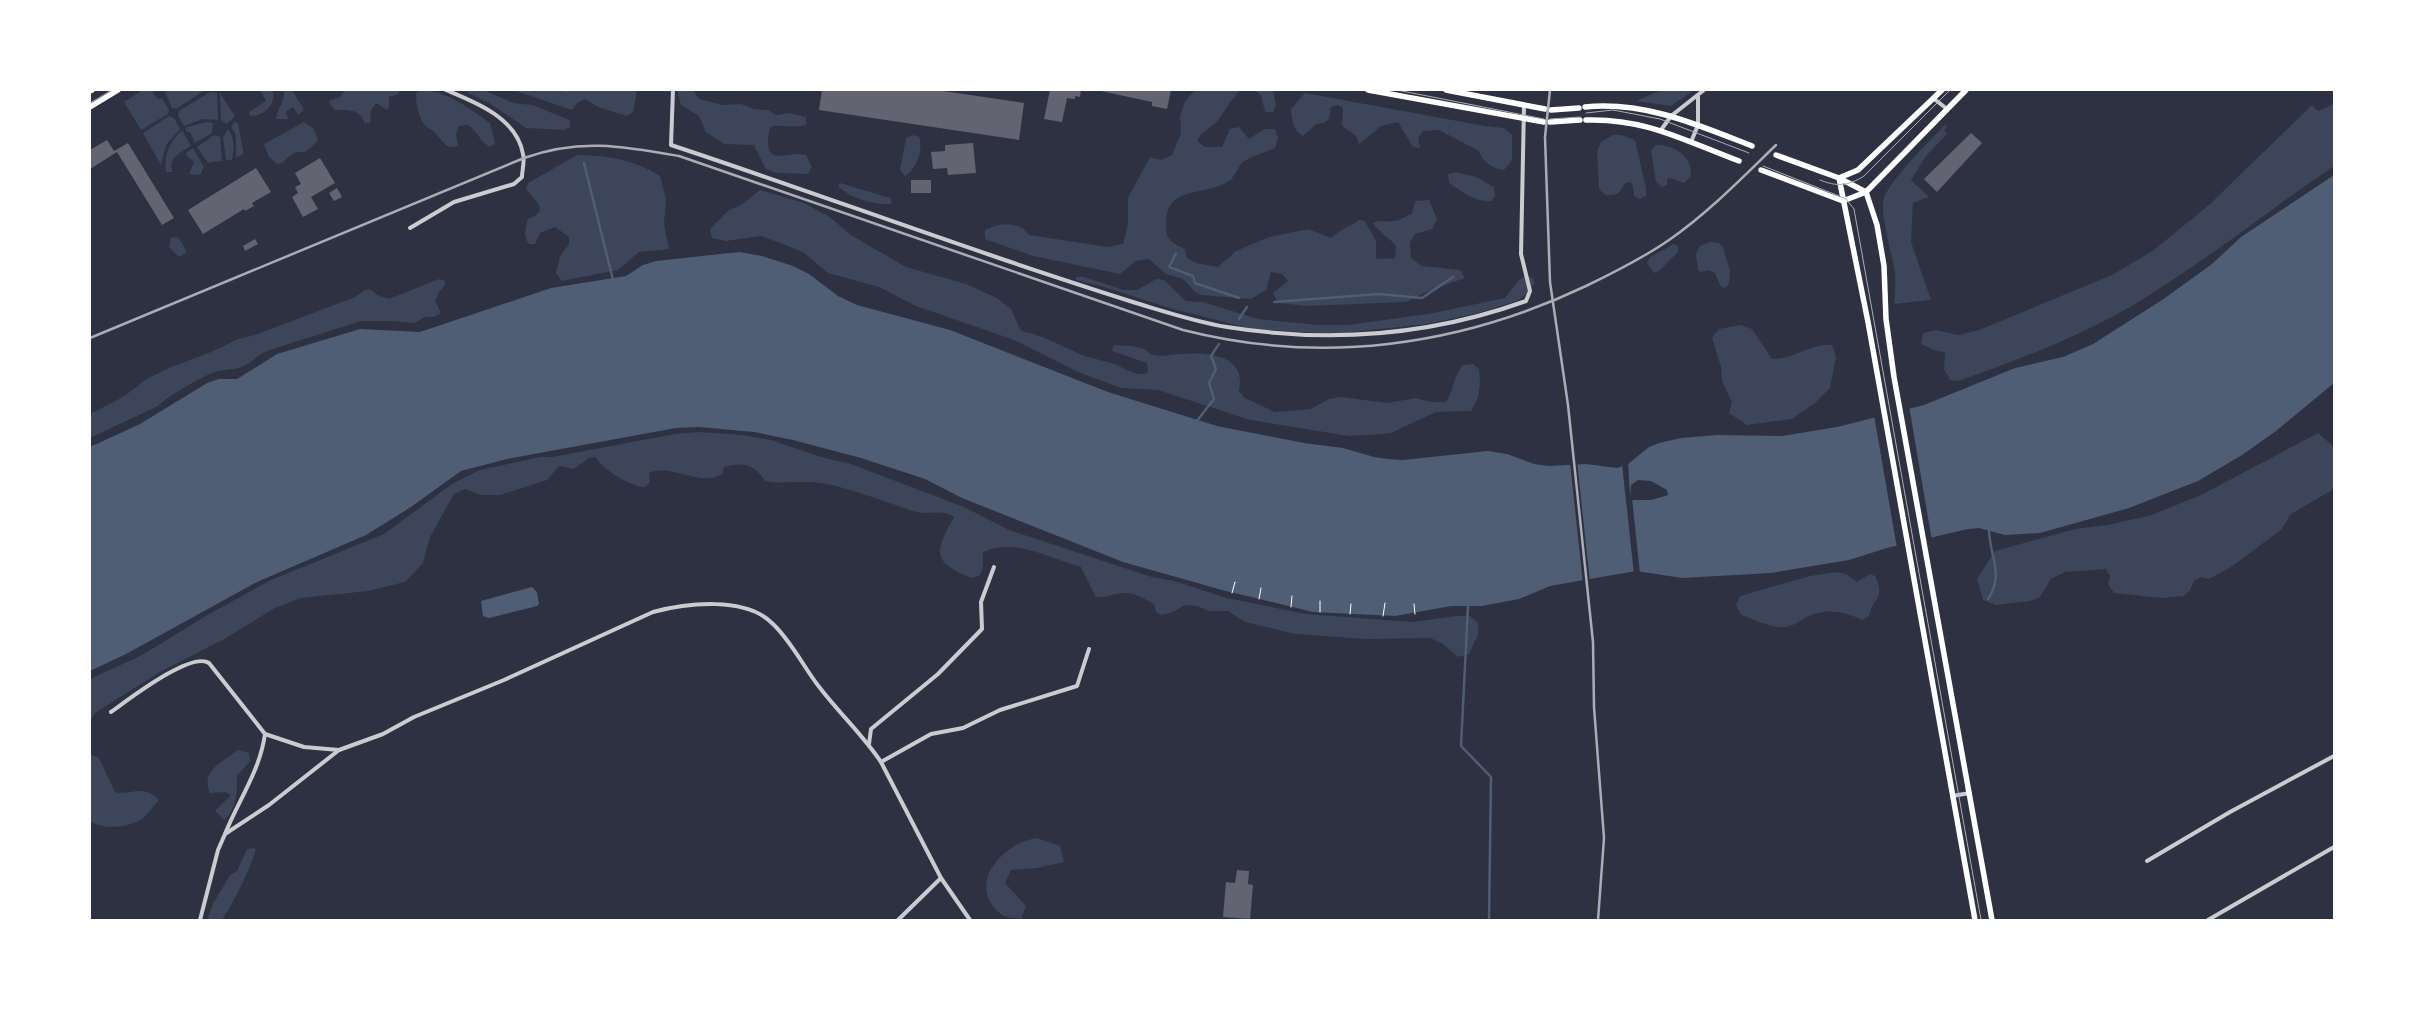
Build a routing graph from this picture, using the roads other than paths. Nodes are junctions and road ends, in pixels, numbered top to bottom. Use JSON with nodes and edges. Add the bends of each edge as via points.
{"nodes":[{"id":1,"x":118,"y":90,"type":"edge"},
{"id":2,"x":446,"y":90,"type":"edge"},
{"id":3,"x":673,"y":90,"type":"edge"},
{"id":4,"x":1368,"y":90,"type":"edge"},
{"id":5,"x":1446,"y":90,"type":"edge"},
{"id":6,"x":1704,"y":90,"type":"edge"},
{"id":7,"x":1942,"y":90,"type":"edge"},
{"id":8,"x":1966,"y":90,"type":"edge"},
{"id":9,"x":110,"y":92,"type":"edge"},
{"id":10,"x":1698,"y":96,"type":"junction"},
{"id":11,"x":1933,"y":98,"type":"junction"},
{"id":12,"x":1524,"y":106,"type":"junction"},
{"id":13,"x":90,"y":107,"type":"edge"},
{"id":14,"x":1947,"y":109,"type":"junction"},
{"id":15,"x":1671,"y":116,"type":"junction"},
{"id":16,"x":1523,"y":119,"type":"junction"},
{"id":17,"x":1698,"y":126,"type":"junction"},
{"id":18,"x":1661,"y":130,"type":"junction"},
{"id":19,"x":1691,"y":142,"type":"junction"},
{"id":20,"x":1752,"y":146,"type":"dead end"},
{"id":21,"x":1776,"y":155,"type":"dead end"},
{"id":22,"x":1739,"y":161,"type":"dead end"},
{"id":23,"x":1762,"y":170,"type":"dead end"},
{"id":24,"x":1839,"y":178,"type":"junction"},
{"id":25,"x":1866,"y":192,"type":"junction"},
{"id":26,"x":1843,"y":201,"type":"junction"},
{"id":27,"x":410,"y":228,"type":"dead end"},
{"id":28,"x":994,"y":567,"type":"dead end"},
{"id":29,"x":1088,"y":649,"type":"dead end"},
{"id":30,"x":111,"y":712,"type":"dead end"},
{"id":31,"x":265,"y":734,"type":"junction"},
{"id":32,"x":869,"y":744,"type":"junction"},
{"id":33,"x":339,"y":750,"type":"junction"},
{"id":34,"x":2334,"y":756,"type":"edge"},
{"id":35,"x":881,"y":762,"type":"junction"},
{"id":36,"x":1970,"y":793,"type":"junction"},
{"id":37,"x":1952,"y":796,"type":"junction"},
{"id":38,"x":225,"y":834,"type":"junction"},
{"id":39,"x":2334,"y":847,"type":"edge"},
{"id":40,"x":2147,"y":861,"type":"dead end"},
{"id":41,"x":941,"y":878,"type":"junction"},
{"id":42,"x":200,"y":920,"type":"edge"},
{"id":43,"x":898,"y":920,"type":"edge"},
{"id":44,"x":970,"y":920,"type":"edge"},
{"id":45,"x":1975,"y":920,"type":"edge"},
{"id":46,"x":1992,"y":920,"type":"edge"},
{"id":47,"x":2208,"y":920,"type":"edge"}],
"edges":[{"from":1,"to":9,"type":"main road"},
{"from":2,"to":27,"type":"street","via":[[499,116],[512,129],[523,151],[522,177],[514,184],[454,202]]},
{"from":3,"to":16,"type":"street","via":[[671,145],[1072,283],[1179,316],[1225,327],[1329,336],[1371,335],[1453,324],[1526,301],[1530,291],[1521,254]]},
{"from":4,"to":16,"type":"main road"},
{"from":5,"to":12,"type":"main road"},
{"from":6,"to":10,"type":"street"},
{"from":7,"to":11,"type":"main road"},
{"from":8,"to":14,"type":"main road"},
{"from":9,"to":13,"type":"main road"},
{"from":10,"to":15,"type":"street"},
{"from":10,"to":17,"type":"street"},
{"from":11,"to":14,"type":"street"},
{"from":11,"to":24,"type":"main road","via":[[1858,170]]},
{"from":12,"to":15,"type":"main road","via":[[1548,110],[1621,106]]},
{"from":12,"to":16,"type":"street"},
{"from":14,"to":25,"type":"main road"},
{"from":15,"to":17,"type":"main road"},
{"from":15,"to":18,"type":"street"},
{"from":16,"to":18,"type":"main road","via":[[1634,122]]},
{"from":17,"to":19,"type":"street"},
{"from":17,"to":20,"type":"main road"},
{"from":18,"to":19,"type":"main road"},
{"from":19,"to":22,"type":"main road"},
{"from":21,"to":24,"type":"main road"},
{"from":23,"to":26,"type":"main road"},
{"from":24,"to":25,"type":"main road"},
{"from":24,"to":26,"type":"main road"},
{"from":25,"to":26,"type":"main road"},
{"from":25,"to":36,"type":"main road","via":[[1877,225],[1894,377]]},
{"from":26,"to":37,"type":"main road"},
{"from":28,"to":32,"type":"street","via":[[981,602],[982,629],[938,674],[871,729]]},
{"from":29,"to":35,"type":"street","via":[[1077,686],[1000,710],[963,728],[931,734]]},
{"from":30,"to":31,"type":"street","via":[[179,667],[206,661]]},
{"from":31,"to":33,"type":"street","via":[[304,747]]},
{"from":31,"to":38,"type":"street","via":[[263,748],[244,796]]},
{"from":32,"to":33,"type":"street","via":[[821,690],[773,623],[747,609],[712,604],[676,605],[653,612],[414,717],[383,734]]},
{"from":32,"to":35,"type":"street"},
{"from":33,"to":38,"type":"street"},
{"from":34,"to":40,"type":"street"},
{"from":35,"to":41,"type":"street"},
{"from":36,"to":37,"type":"street"},
{"from":36,"to":46,"type":"main road"},
{"from":37,"to":45,"type":"main road"},
{"from":38,"to":42,"type":"street"},
{"from":39,"to":47,"type":"street"},
{"from":41,"to":43,"type":"street"},
{"from":41,"to":44,"type":"street"}]}
